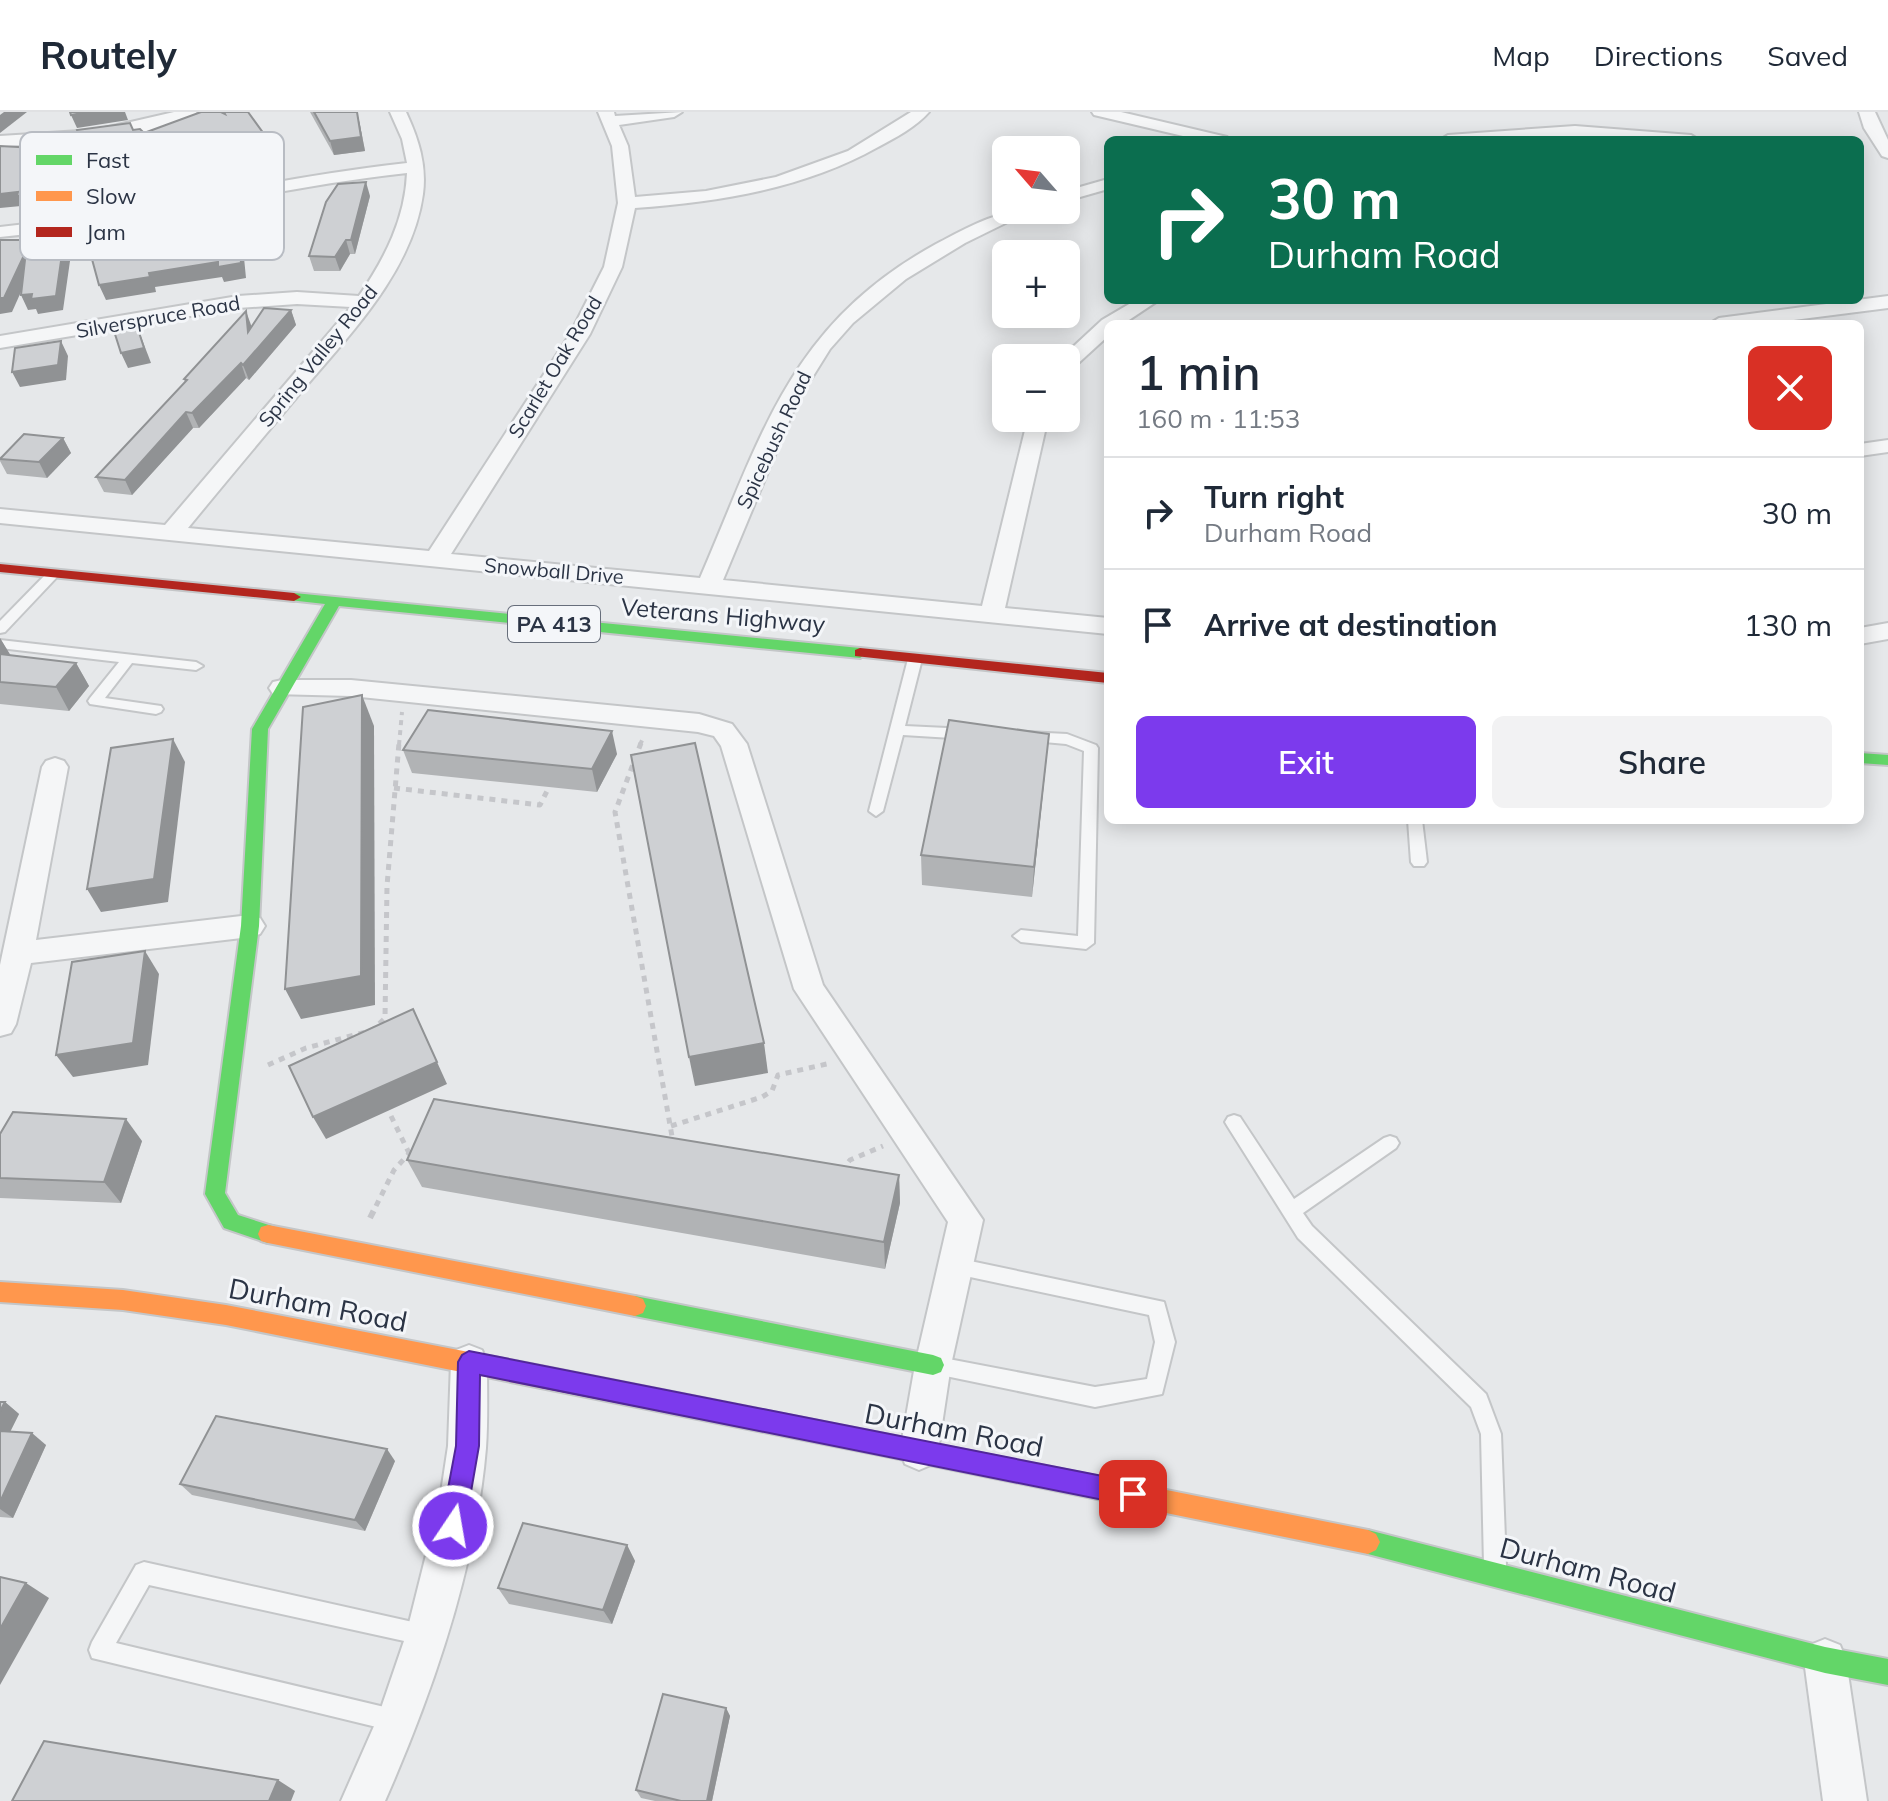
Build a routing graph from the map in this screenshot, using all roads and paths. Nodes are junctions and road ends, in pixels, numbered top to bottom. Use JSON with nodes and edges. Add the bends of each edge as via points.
{"nodes":[{"id":1,"x":189,"y":112,"type":"edge"},
{"id":2,"x":398,"y":112,"type":"edge"},
{"id":3,"x":674,"y":112,"type":"edge"},
{"id":4,"x":921,"y":112,"type":"edge"},
{"id":5,"x":1100,"y":112,"type":"edge"},
{"id":6,"x":1867,"y":112,"type":"edge"},
{"id":7,"x":608,"y":116,"type":"edge"},
{"id":8,"x":115,"y":132,"type":"edge"},
{"id":9,"x":1199,"y":136,"type":"edge"},
{"id":10,"x":1504,"y":136,"type":"edge"},
{"id":11,"x":1639,"y":136,"type":"edge"},
{"id":12,"x":0,"y":141,"type":"edge"},
{"id":13,"x":20,"y":141,"type":"edge"},
{"id":14,"x":1864,"y":156,"type":"dead end"},
{"id":15,"x":1888,"y":156,"type":"edge"},
{"id":16,"x":415,"y":167,"type":"junction"},
{"id":17,"x":284,"y":185,"type":"edge"},
{"id":18,"x":1104,"y":185,"type":"edge"},
{"id":19,"x":1080,"y":192,"type":"edge"},
{"id":20,"x":627,"y":203,"type":"junction"},
{"id":21,"x":992,"y":224,"type":"edge"},
{"id":22,"x":20,"y":230,"type":"edge"},
{"id":23,"x":0,"y":232,"type":"edge"},
{"id":24,"x":365,"y":302,"type":"junction"},
{"id":25,"x":1888,"y":302,"type":"edge"},
{"id":26,"x":1864,"y":303,"type":"edge"},
{"id":27,"x":1143,"y":304,"type":"edge"},
{"id":28,"x":1845,"y":304,"type":"edge"},
{"id":29,"x":1116,"y":320,"type":"edge"},
{"id":30,"x":1744,"y":320,"type":"edge"},
{"id":31,"x":1104,"y":329,"type":"edge"},
{"id":32,"x":0,"y":342,"type":"edge"},
{"id":33,"x":1080,"y":351,"type":"edge"},
{"id":34,"x":1035,"y":432,"type":"edge"},
{"id":35,"x":1888,"y":446,"type":"edge"},
{"id":36,"x":1864,"y":449,"type":"edge"},
{"id":37,"x":0,"y":516,"type":"edge"},
{"id":38,"x":171,"y":533,"type":"junction"},
{"id":39,"x":435,"y":560,"type":"junction"},
{"id":40,"x":0,"y":568,"type":"edge"},
{"id":41,"x":53,"y":574,"type":"junction"},
{"id":42,"x":709,"y":586,"type":"junction"},
{"id":43,"x":333,"y":603,"type":"junction"},
{"id":44,"x":992,"y":614,"type":"junction"},
{"id":45,"x":1104,"y":626,"type":"edge"},
{"id":46,"x":0,"y":629,"type":"edge"},
{"id":47,"x":1888,"y":631,"type":"edge"},
{"id":48,"x":1864,"y":635,"type":"edge"},
{"id":49,"x":0,"y":644,"type":"edge"},
{"id":50,"x":129,"y":658,"type":"junction"},
{"id":51,"x":915,"y":659,"type":"junction"},
{"id":52,"x":196,"y":666,"type":"dead end"},
{"id":53,"x":1104,"y":678,"type":"edge"},
{"id":54,"x":282,"y":688,"type":"junction"},
{"id":55,"x":412,"y":694,"type":"junction"},
{"id":56,"x":156,"y":709,"type":"dead end"},
{"id":57,"x":651,"y":718,"type":"junction"},
{"id":58,"x":897,"y":730,"type":"junction"},
{"id":59,"x":1864,"y":758,"type":"edge"},
{"id":60,"x":1888,"y":760,"type":"edge"},
{"id":61,"x":55,"y":767,"type":"dead end"},
{"id":62,"x":394,"y":788,"type":"junction"},
{"id":63,"x":547,"y":791,"type":"dead end"},
{"id":64,"x":876,"y":811,"type":"dead end"},
{"id":65,"x":1415,"y":824,"type":"edge"},
{"id":66,"x":1419,"y":862,"type":"dead end"},
{"id":67,"x":250,"y":926,"type":"junction"},
{"id":68,"x":1021,"y":936,"type":"dead end"},
{"id":69,"x":18,"y":953,"type":"junction"},
{"id":70,"x":0,"y":1024,"type":"edge"},
{"id":71,"x":351,"y":1035,"type":"junction"},
{"id":72,"x":356,"y":1045,"type":"edge"},
{"id":73,"x":852,"y":1052,"type":"junction"},
{"id":74,"x":230,"y":1080,"type":"junction"},
{"id":75,"x":391,"y":1116,"type":"dead end"},
{"id":76,"x":1234,"y":1122,"type":"dead end"},
{"id":77,"x":671,"y":1126,"type":"junction"},
{"id":78,"x":910,"y":1137,"type":"junction"},
{"id":79,"x":418,"y":1143,"type":"edge"},
{"id":80,"x":1390,"y":1143,"type":"dead end"},
{"id":81,"x":675,"y":1151,"type":"edge"},
{"id":82,"x":409,"y":1153,"type":"junction"},
{"id":83,"x":840,"y":1178,"type":"edge"},
{"id":84,"x":1292,"y":1210,"type":"junction"},
{"id":85,"x":353,"y":1252,"type":"junction"},
{"id":86,"x":956,"y":1266,"type":"junction"},
{"id":87,"x":0,"y":1292,"type":"edge"},
{"id":88,"x":469,"y":1362,"type":"junction"},
{"id":89,"x":933,"y":1365,"type":"junction"},
{"id":90,"x":919,"y":1451,"type":"junction"},
{"id":91,"x":1495,"y":1575,"type":"junction"},
{"id":92,"x":427,"y":1635,"type":"junction"},
{"id":93,"x":1825,"y":1660,"type":"junction"},
{"id":94,"x":1888,"y":1672,"type":"edge"},
{"id":95,"x":398,"y":1722,"type":"junction"},
{"id":96,"x":363,"y":1801,"type":"edge"},
{"id":97,"x":1845,"y":1801,"type":"edge"}],
"edges":[{"from":1,"to":8,"type":"street"},
{"from":2,"to":16,"type":"street","name":"Spring Valley Road","via":[[407,126]]},
{"from":3,"to":7,"type":"street"},
{"from":4,"to":20,"type":"street","via":[[864,149],[777,183],[700,199]]},
{"from":5,"to":9,"type":"street"},
{"from":6,"to":15,"type":"street"},
{"from":7,"to":20,"type":"street","name":"Scarlet Oak Road","via":[[620,146]]},
{"from":10,"to":11,"type":"street","via":[[1575,131]]},
{"from":12,"to":13,"type":"street"},
{"from":14,"to":15,"type":"street"},
{"from":16,"to":17,"type":"street"},
{"from":16,"to":24,"type":"street","name":"Spring Valley Road","via":[[417,188],[403,239]]},
{"from":18,"to":19,"type":"street"},
{"from":20,"to":39,"type":"street","name":"Scarlet Oak Road","via":[[613,267],[589,317]]},
{"from":21,"to":42,"type":"street","name":"Spicebush Road","via":[[905,270],[859,305],[822,346],[793,390]]},
{"from":22,"to":23,"type":"street"},
{"from":24,"to":32,"type":"street","name":"Silverspruce Road","via":[[238,302]]},
{"from":24,"to":38,"type":"street","name":"Spring Valley Road"},
{"from":25,"to":26,"type":"street"},
{"from":27,"to":29,"type":"street"},
{"from":28,"to":30,"type":"street"},
{"from":31,"to":33,"type":"street"},
{"from":34,"to":44,"type":"street"},
{"from":35,"to":36,"type":"street"},
{"from":37,"to":38,"type":"street","name":"Snowball Drive"},
{"from":38,"to":39,"type":"street","name":"Snowball Drive"},
{"from":39,"to":42,"type":"street","name":"Snowball Drive"},
{"from":40,"to":41,"type":"main road","name":"Veterans Highway","number":"PA 413"},
{"from":41,"to":43,"type":"main road","name":"Veterans Highway","number":"PA 413"},
{"from":41,"to":46,"type":"lane"},
{"from":42,"to":44,"type":"street","name":"Snowball Drive"},
{"from":43,"to":51,"type":"main road","name":"Veterans Highway","number":"PA 413"},
{"from":43,"to":54,"type":"main road"},
{"from":44,"to":45,"type":"street","name":"Snowball Drive"},
{"from":47,"to":48,"type":"street"},
{"from":49,"to":50,"type":"lane"},
{"from":50,"to":52,"type":"lane"},
{"from":50,"to":56,"type":"lane","via":[[95,701]]},
{"from":51,"to":53,"type":"main road","name":"Veterans Highway","number":"PA 413"},
{"from":51,"to":58,"type":"lane"},
{"from":54,"to":55,"type":"street"},
{"from":54,"to":67,"type":"main road","via":[[260,729]]},
{"from":55,"to":57,"type":"street"},
{"from":55,"to":62,"type":"path","via":[[403,712]]},
{"from":57,"to":73,"type":"street","via":[[723,730],[734,744],[809,989]]},
{"from":57,"to":77,"type":"path","via":[[615,812]]},
{"from":58,"to":64,"type":"lane"},
{"from":58,"to":68,"type":"lane","via":[[1067,739],[1091,748],[1086,943]]},
{"from":59,"to":60,"type":"main road"},
{"from":61,"to":69,"type":"street"},
{"from":62,"to":63,"type":"path","via":[[540,805]]},
{"from":62,"to":71,"type":"path","via":[[387,1009],[373,1030]]},
{"from":65,"to":66,"type":"lane"},
{"from":67,"to":69,"type":"street"},
{"from":67,"to":74,"type":"main road"},
{"from":69,"to":70,"type":"street"},
{"from":71,"to":72,"type":"path"},
{"from":71,"to":74,"type":"path"},
{"from":73,"to":77,"type":"path","via":[[822,1067],[778,1075],[772,1091],[762,1097]]},
{"from":73,"to":78,"type":"street"},
{"from":74,"to":85,"type":"main road","via":[[215,1194],[231,1222]]},
{"from":75,"to":82,"type":"path"},
{"from":76,"to":84,"type":"lane"},
{"from":77,"to":81,"type":"path"},
{"from":78,"to":83,"type":"path","via":[[850,1160]]},
{"from":78,"to":86,"type":"street","via":[[966,1220]]},
{"from":79,"to":82,"type":"path"},
{"from":80,"to":84,"type":"lane"},
{"from":82,"to":85,"type":"path","via":[[394,1170]]},
{"from":84,"to":91,"type":"lane","via":[[1305,1232],[1479,1401],[1491,1434]]},
{"from":85,"to":89,"type":"main road"},
{"from":86,"to":89,"type":"street"},
{"from":86,"to":89,"type":"lane","via":[[1157,1308],[1165,1342],[1155,1387],[1095,1397]]},
{"from":87,"to":88,"type":"main road","name":"Durham Road","via":[[123,1300],[226,1315]]},
{"from":88,"to":90,"type":"main road","name":"Durham Road"},
{"from":88,"to":92,"type":"street","via":[[460,1499]]},
{"from":89,"to":90,"type":"street"},
{"from":90,"to":91,"type":"main road","name":"Durham Road","via":[[1351,1537]]},
{"from":91,"to":93,"type":"main road","name":"Durham Road"},
{"from":92,"to":95,"type":"street"},
{"from":92,"to":95,"type":"lane","via":[[144,1573],[100,1650]]},
{"from":93,"to":94,"type":"main road","name":"Durham Road"},
{"from":93,"to":97,"type":"street"},
{"from":95,"to":96,"type":"street"}]}
